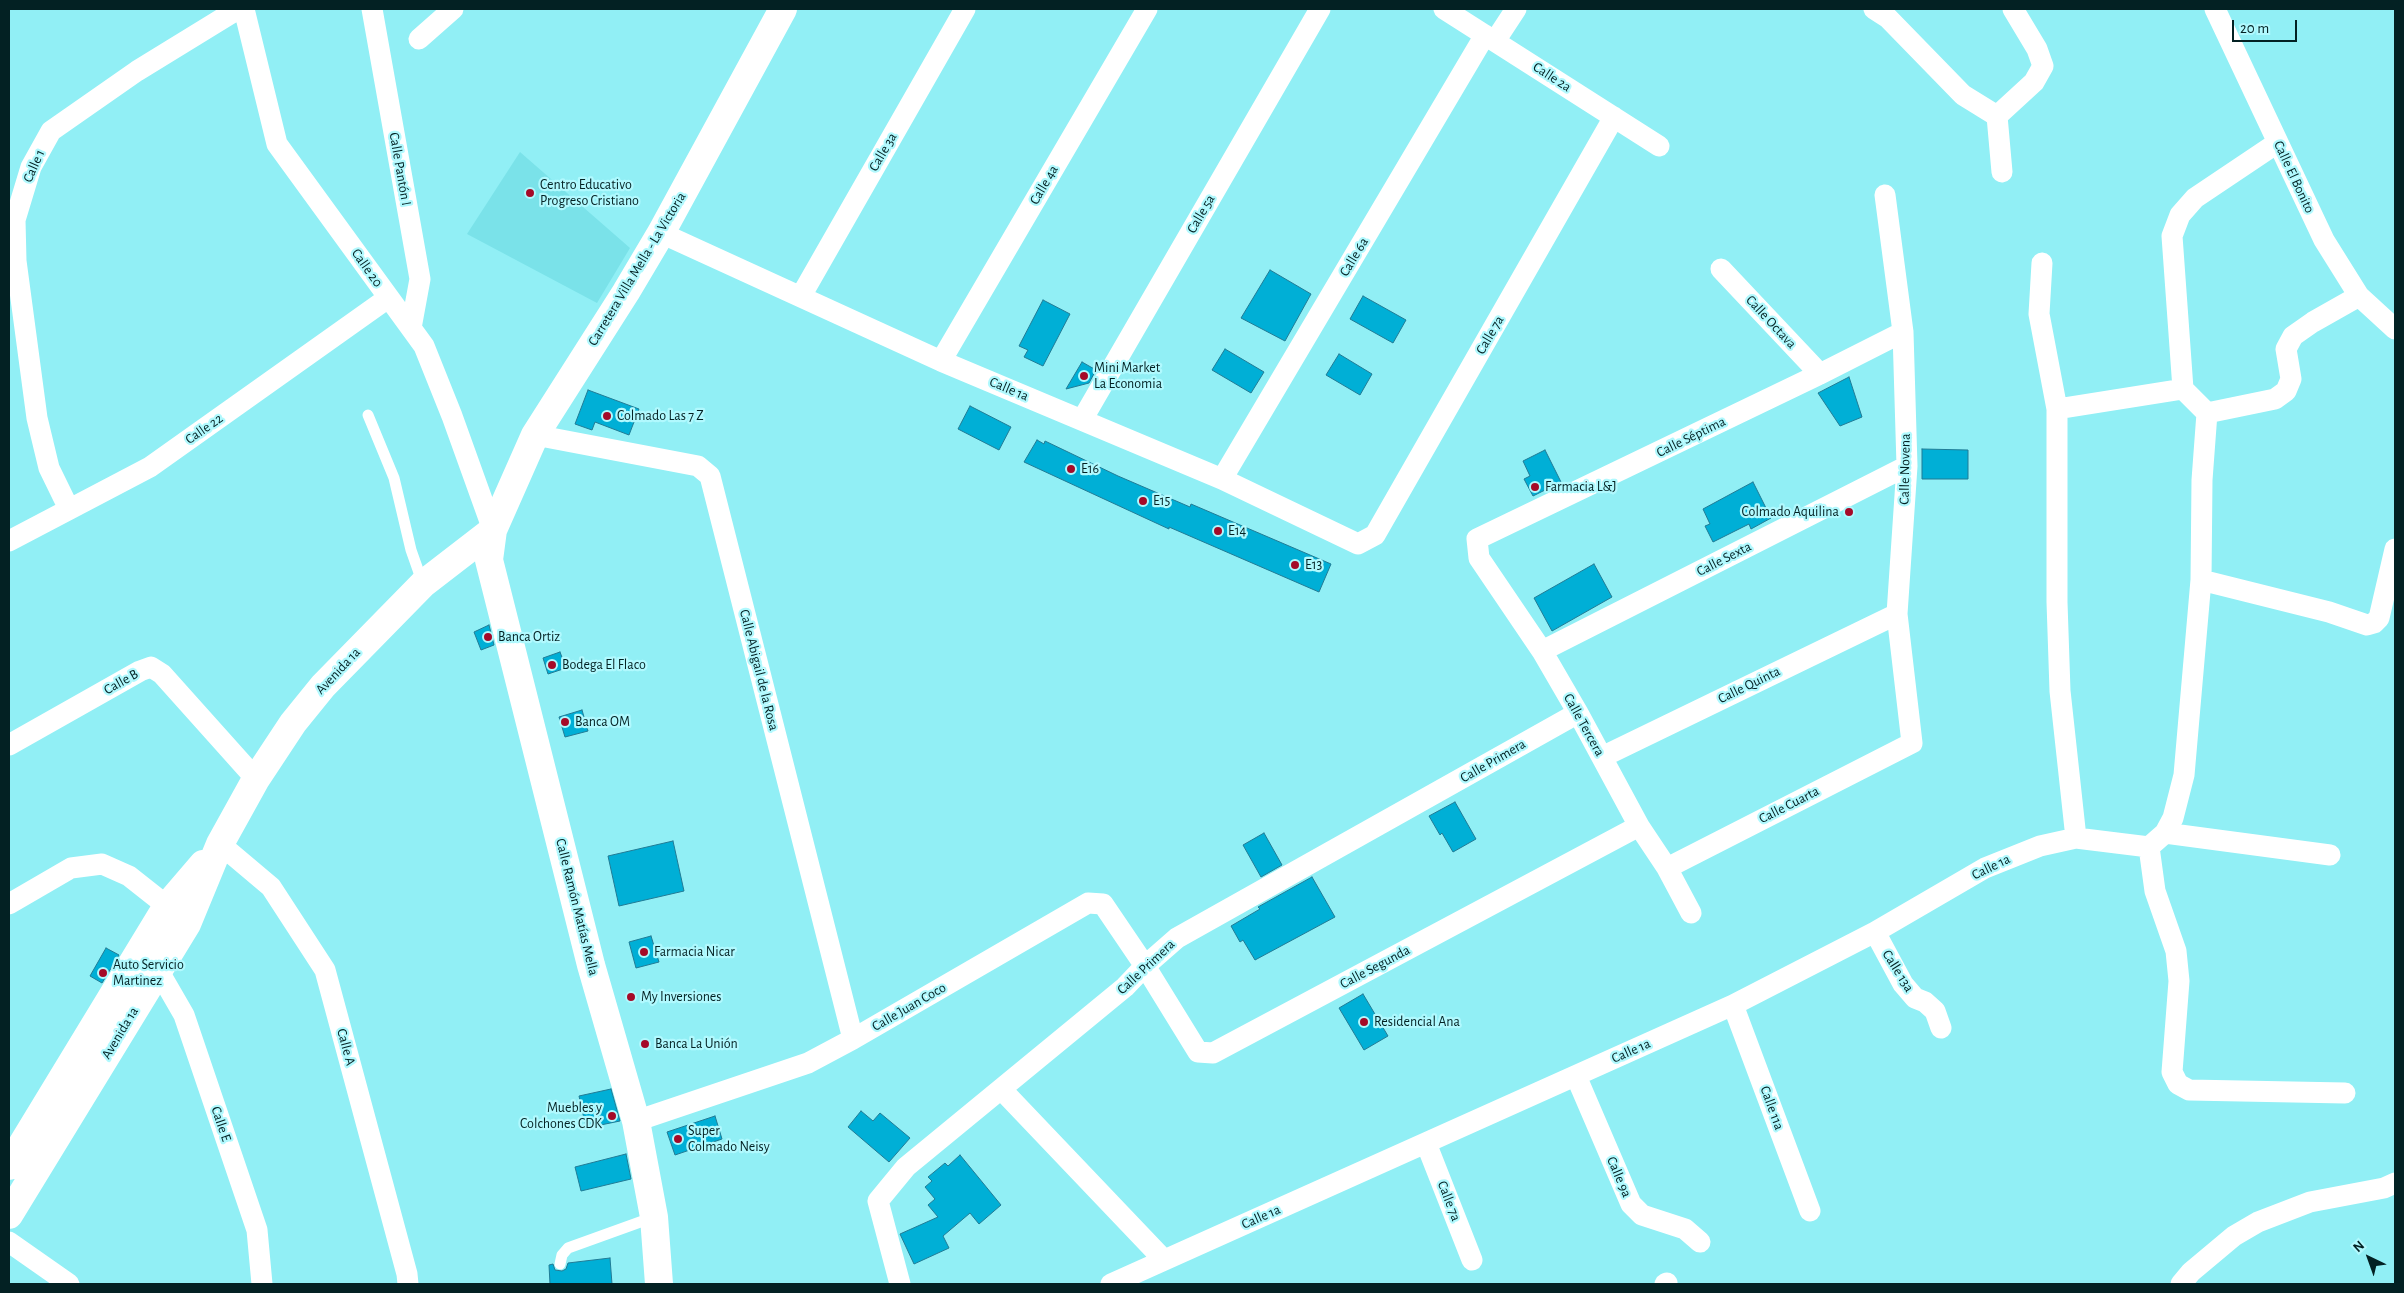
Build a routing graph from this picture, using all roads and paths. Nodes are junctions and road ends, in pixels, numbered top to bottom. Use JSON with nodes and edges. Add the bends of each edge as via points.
{"nodes":[{"id":1,"x":238,"y":9,"type":"edge"},
{"id":2,"x":244,"y":9,"type":"edge"},
{"id":3,"x":372,"y":9,"type":"edge"},
{"id":4,"x":453,"y":9,"type":"edge"},
{"id":5,"x":783,"y":9,"type":"edge"},
{"id":6,"x":965,"y":9,"type":"edge"},
{"id":7,"x":1147,"y":9,"type":"edge"},
{"id":8,"x":1320,"y":9,"type":"edge"},
{"id":9,"x":1444,"y":9,"type":"edge"},
{"id":10,"x":1516,"y":9,"type":"edge"},
{"id":11,"x":1874,"y":9,"type":"edge"},
{"id":12,"x":2013,"y":9,"type":"edge"},
{"id":13,"x":2215,"y":9,"type":"edge"},
{"id":14,"x":1490,"y":38,"type":"junction"},
{"id":15,"x":419,"y":39,"type":"dead end"},
{"id":16,"x":1997,"y":116,"type":"junction"},
{"id":17,"x":1614,"y":117,"type":"junction"},
{"id":18,"x":2278,"y":143,"type":"junction"},
{"id":19,"x":1659,"y":146,"type":"dead end"},
{"id":20,"x":2002,"y":172,"type":"dead end"},
{"id":21,"x":1885,"y":195,"type":"dead end"},
{"id":22,"x":661,"y":233,"type":"junction"},
{"id":23,"x":2042,"y":263,"type":"dead end"},
{"id":24,"x":1721,"y":269,"type":"dead end"},
{"id":25,"x":801,"y":296,"type":"junction"},
{"id":26,"x":2359,"y":296,"type":"junction"},
{"id":27,"x":388,"y":298,"type":"junction"},
{"id":28,"x":411,"y":328,"type":"junction"},
{"id":29,"x":2395,"y":329,"type":"edge"},
{"id":30,"x":1903,"y":332,"type":"junction"},
{"id":31,"x":941,"y":361,"type":"junction"},
{"id":32,"x":1820,"y":374,"type":"junction"},
{"id":33,"x":2183,"y":389,"type":"junction"},
{"id":34,"x":2058,"y":409,"type":"junction"},
{"id":35,"x":2207,"y":413,"type":"junction"},
{"id":36,"x":368,"y":415,"type":"dead end"},
{"id":37,"x":1082,"y":420,"type":"junction"},
{"id":38,"x":535,"y":435,"type":"junction"},
{"id":39,"x":1907,"y":466,"type":"junction"},
{"id":40,"x":1222,"y":479,"type":"junction"},
{"id":41,"x":68,"y":509,"type":"junction"},
{"id":42,"x":492,"y":530,"type":"junction"},
{"id":43,"x":1477,"y":539,"type":"joint"},
{"id":44,"x":9,"y":541,"type":"edge"},
{"id":45,"x":1358,"y":544,"type":"joint"},
{"id":46,"x":2395,"y":549,"type":"edge"},
{"id":47,"x":2201,"y":580,"type":"junction"},
{"id":48,"x":422,"y":584,"type":"junction"},
{"id":49,"x":1897,"y":614,"type":"junction"},
{"id":50,"x":1542,"y":651,"type":"junction"},
{"id":51,"x":1578,"y":713,"type":"junction"},
{"id":52,"x":1912,"y":743,"type":"joint"},
{"id":53,"x":9,"y":745,"type":"edge"},
{"id":54,"x":1602,"y":757,"type":"junction"},
{"id":55,"x":256,"y":780,"type":"junction"},
{"id":56,"x":1639,"y":826,"type":"junction"},
{"id":57,"x":2076,"y":838,"type":"junction"},
{"id":58,"x":2157,"y":840,"type":"junction"},
{"id":59,"x":220,"y":844,"type":"junction"},
{"id":60,"x":2330,"y":855,"type":"dead end"},
{"id":61,"x":1667,"y":868,"type":"junction"},
{"id":62,"x":9,"y":904,"type":"edge"},
{"id":63,"x":167,"y":906,"type":"junction"},
{"id":64,"x":1691,"y":913,"type":"dead end"},
{"id":65,"x":1875,"y":932,"type":"junction"},
{"id":66,"x":1145,"y":966,"type":"junction"},
{"id":67,"x":158,"y":970,"type":"junction"},
{"id":68,"x":1733,"y":1005,"type":"junction"},
{"id":69,"x":1941,"y":1028,"type":"dead end"},
{"id":70,"x":853,"y":1040,"type":"junction"},
{"id":71,"x":1576,"y":1076,"type":"junction"},
{"id":72,"x":1002,"y":1090,"type":"junction"},
{"id":73,"x":2345,"y":1093,"type":"dead end"},
{"id":74,"x":636,"y":1122,"type":"junction"},
{"id":75,"x":1426,"y":1143,"type":"junction"},
{"id":76,"x":9,"y":1164,"type":"edge"},
{"id":77,"x":33,"y":1178,"type":"junction"},
{"id":78,"x":2395,"y":1183,"type":"edge"},
{"id":79,"x":1810,"y":1211,"type":"dead end"},
{"id":80,"x":9,"y":1216,"type":"edge"},
{"id":81,"x":654,"y":1216,"type":"junction"},
{"id":82,"x":9,"y":1242,"type":"edge"},
{"id":83,"x":1700,"y":1242,"type":"dead end"},
{"id":84,"x":1164,"y":1260,"type":"junction"},
{"id":85,"x":1472,"y":1260,"type":"dead end"},
{"id":86,"x":560,"y":1264,"type":"dead end"},
{"id":87,"x":664,"y":1277,"type":"edge"},
{"id":88,"x":1142,"y":1278,"type":"edge"},
{"id":89,"x":68,"y":1284,"type":"edge"},
{"id":90,"x":262,"y":1284,"type":"edge"},
{"id":91,"x":408,"y":1284,"type":"edge"},
{"id":92,"x":900,"y":1284,"type":"edge"},
{"id":93,"x":1111,"y":1284,"type":"edge"},
{"id":94,"x":2182,"y":1284,"type":"edge"}],
"edges":[{"from":1,"to":41,"type":"street","name":"Calle 1","via":[[137,71],[51,131],[31,167],[15,220],[16,261],[37,418],[49,468]]},
{"from":2,"to":27,"type":"street","name":"Calle 20","via":[[277,144]]},
{"from":3,"to":28,"type":"street","name":"Calle Pantón I","via":[[420,279]]},
{"from":4,"to":15,"type":"street"},
{"from":5,"to":22,"type":"main road","name":"Carretera Villa Mella - La Victoria"},
{"from":6,"to":25,"type":"street","name":"Calle 3a"},
{"from":7,"to":31,"type":"street","name":"Calle 4a"},
{"from":8,"to":37,"type":"street","name":"Calle 5a"},
{"from":9,"to":14,"type":"street","name":"Calle 2a"},
{"from":10,"to":14,"type":"street","name":"Calle 6a"},
{"from":11,"to":16,"type":"street","via":[[1888,18],[1963,95]]},
{"from":12,"to":16,"type":"street","via":[[2037,48],[2042,66],[2034,82]]},
{"from":13,"to":18,"type":"street","name":"Calle El Bonito"},
{"from":14,"to":17,"type":"street","name":"Calle 2a"},
{"from":14,"to":40,"type":"street","name":"Calle 6a"},
{"from":16,"to":20,"type":"street"},
{"from":17,"to":19,"type":"street","name":"Calle 2a"},
{"from":17,"to":45,"type":"street","name":"Calle 7a","via":[[1375,535]]},
{"from":18,"to":26,"type":"street","name":"Calle El Bonito","via":[[2324,240]]},
{"from":18,"to":33,"type":"street","via":[[2195,198],[2180,214],[2172,236]]},
{"from":21,"to":30,"type":"street","name":"Calle Novena"},
{"from":22,"to":25,"type":"street","name":"Calle 1a"},
{"from":22,"to":38,"type":"main road","name":"Carretera Villa Mella - La Victoria"},
{"from":23,"to":34,"type":"street","via":[[2039,314]]},
{"from":24,"to":32,"type":"street","name":"Calle Octava"},
{"from":25,"to":31,"type":"street","name":"Calle 1a"},
{"from":26,"to":29,"type":"street","name":"Calle El Bonito"},
{"from":26,"to":35,"type":"street","via":[[2293,336],[2286,349],[2291,379],[2286,391],[2274,399]]},
{"from":27,"to":28,"type":"street","name":"Calle 20"},
{"from":27,"to":41,"type":"street","name":"Calle 22","via":[[150,467]]},
{"from":28,"to":42,"type":"street","name":"Calle 20","via":[[424,346]]},
{"from":30,"to":32,"type":"street","name":"Calle Séptima"},
{"from":30,"to":39,"type":"street","name":"Calle Novena"},
{"from":31,"to":37,"type":"street","name":"Calle 1a"},
{"from":32,"to":43,"type":"street","name":"Calle Séptima"},
{"from":33,"to":34,"type":"street"},
{"from":33,"to":35,"type":"street"},
{"from":34,"to":57,"type":"street","via":[[2060,691]]},
{"from":35,"to":47,"type":"street","via":[[2202,480]]},
{"from":36,"to":48,"type":"lane","via":[[394,478]]},
{"from":37,"to":40,"type":"street","name":"Calle 1a"},
{"from":38,"to":42,"type":"main road","name":"Carretera Villa Mella - La Victoria"},
{"from":38,"to":70,"type":"street","name":"Calle Abigail de la Rosa","via":[[698,466],[710,476]]},
{"from":39,"to":49,"type":"street","name":"Calle Novena"},
{"from":39,"to":50,"type":"street","name":"Calle Sexta"},
{"from":40,"to":45,"type":"street","name":"Calle 1a"},
{"from":41,"to":44,"type":"street","name":"Calle 22"},
{"from":42,"to":48,"type":"main road","name":"Avenida 1a"},
{"from":42,"to":74,"type":"main road","name":"Calle Ramón Matías Mella","via":[[489,560],[591,965]]},
{"from":43,"to":50,"type":"street","name":"Calle Tercera","via":[[1480,558]]},
{"from":46,"to":47,"type":"street","via":[[2379,618],[2367,625],[2330,612]]},
{"from":47,"to":58,"type":"street","via":[[2184,775],[2173,818]]},
{"from":48,"to":55,"type":"main road","name":"Avenida 1a","via":[[323,686],[293,722]]},
{"from":49,"to":52,"type":"street","name":"Calle Novena"},
{"from":49,"to":54,"type":"street","name":"Calle Quinta"},
{"from":50,"to":51,"type":"street","name":"Calle Tercera"},
{"from":51,"to":54,"type":"street","name":"Calle Tercera"},
{"from":51,"to":66,"type":"street","name":"Calle Primera","via":[[1177,938]]},
{"from":52,"to":61,"type":"street","name":"Calle Cuarta"},
{"from":53,"to":55,"type":"street","name":"Calle B","via":[[140,671],[151,668],[162,674]]},
{"from":54,"to":56,"type":"street","name":"Calle Tercera"},
{"from":55,"to":59,"type":"main road","name":"Avenida 1a"},
{"from":56,"to":61,"type":"street","name":"Calle Tercera"},
{"from":56,"to":66,"type":"street","name":"Calle Segunda","via":[[1214,1053],[1198,1052]]},
{"from":57,"to":58,"type":"street","name":"Calle 1a"},
{"from":57,"to":65,"type":"street","name":"Calle 1a","via":[[2040,846],[1984,868]]},
{"from":58,"to":60,"type":"street","name":"Calle 1a"},
{"from":58,"to":73,"type":"street","via":[[2154,892],[2176,951],[2179,981],[2172,1072],[2178,1084],[2189,1090]]},
{"from":59,"to":63,"type":"main road","name":"Avenida 1a"},
{"from":59,"to":67,"type":"main road","name":"Avenida 1a","via":[[187,924]]},
{"from":59,"to":91,"type":"street","name":"Calle A","via":[[272,887],[325,970]]},
{"from":61,"to":64,"type":"street","name":"Calle Tercera"},
{"from":62,"to":63,"type":"street","via":[[71,868],[102,864],[129,876]]},
{"from":63,"to":76,"type":"main road","name":"Avenida 1a"},
{"from":65,"to":68,"type":"street","name":"Calle 1a"},
{"from":65,"to":69,"type":"street","name":"Calle 13a","via":[[1903,984],[1915,998],[1935,1010]]},
{"from":66,"to":70,"type":"street","name":"Calle Juan Coco","via":[[1103,904],[1088,903]]},
{"from":66,"to":72,"type":"street","name":"Calle Primera","via":[[1125,987]]},
{"from":67,"to":77,"type":"main road","name":"Avenida 1a"},
{"from":67,"to":90,"type":"street","name":"Calle E","via":[[184,1015],[257,1230]]},
{"from":68,"to":71,"type":"street","name":"Calle 1a"},
{"from":68,"to":79,"type":"street","name":"Calle 11a"},
{"from":70,"to":74,"type":"street","name":"Calle Juan Coco","via":[[808,1063]]},
{"from":71,"to":75,"type":"street","name":"Calle 1a"},
{"from":71,"to":83,"type":"street","name":"Calle 9a","via":[[1631,1204],[1642,1215],[1686,1229]]},
{"from":72,"to":84,"type":"street"},
{"from":72,"to":92,"type":"street","name":"Calle Primera","via":[[906,1167],[878,1201]]},
{"from":74,"to":81,"type":"main road","name":"Calle Ramón Matías Mella"},
{"from":75,"to":84,"type":"street","name":"Calle 1a"},
{"from":75,"to":85,"type":"street","name":"Calle 7a"},
{"from":76,"to":77,"type":"street"},
{"from":77,"to":80,"type":"main road","name":"Avenida 1a"},
{"from":78,"to":94,"type":"street","via":[[2310,1202],[2258,1222],[2234,1236],[2191,1272]]},
{"from":81,"to":86,"type":"lane","via":[[568,1248]]},
{"from":81,"to":87,"type":"main road","name":"Calle Ramón Matías Mella"},
{"from":82,"to":89,"type":"street"},
{"from":84,"to":88,"type":"street","name":"Calle 1a"},
{"from":88,"to":93,"type":"street","name":"Calle 1a"}]}
